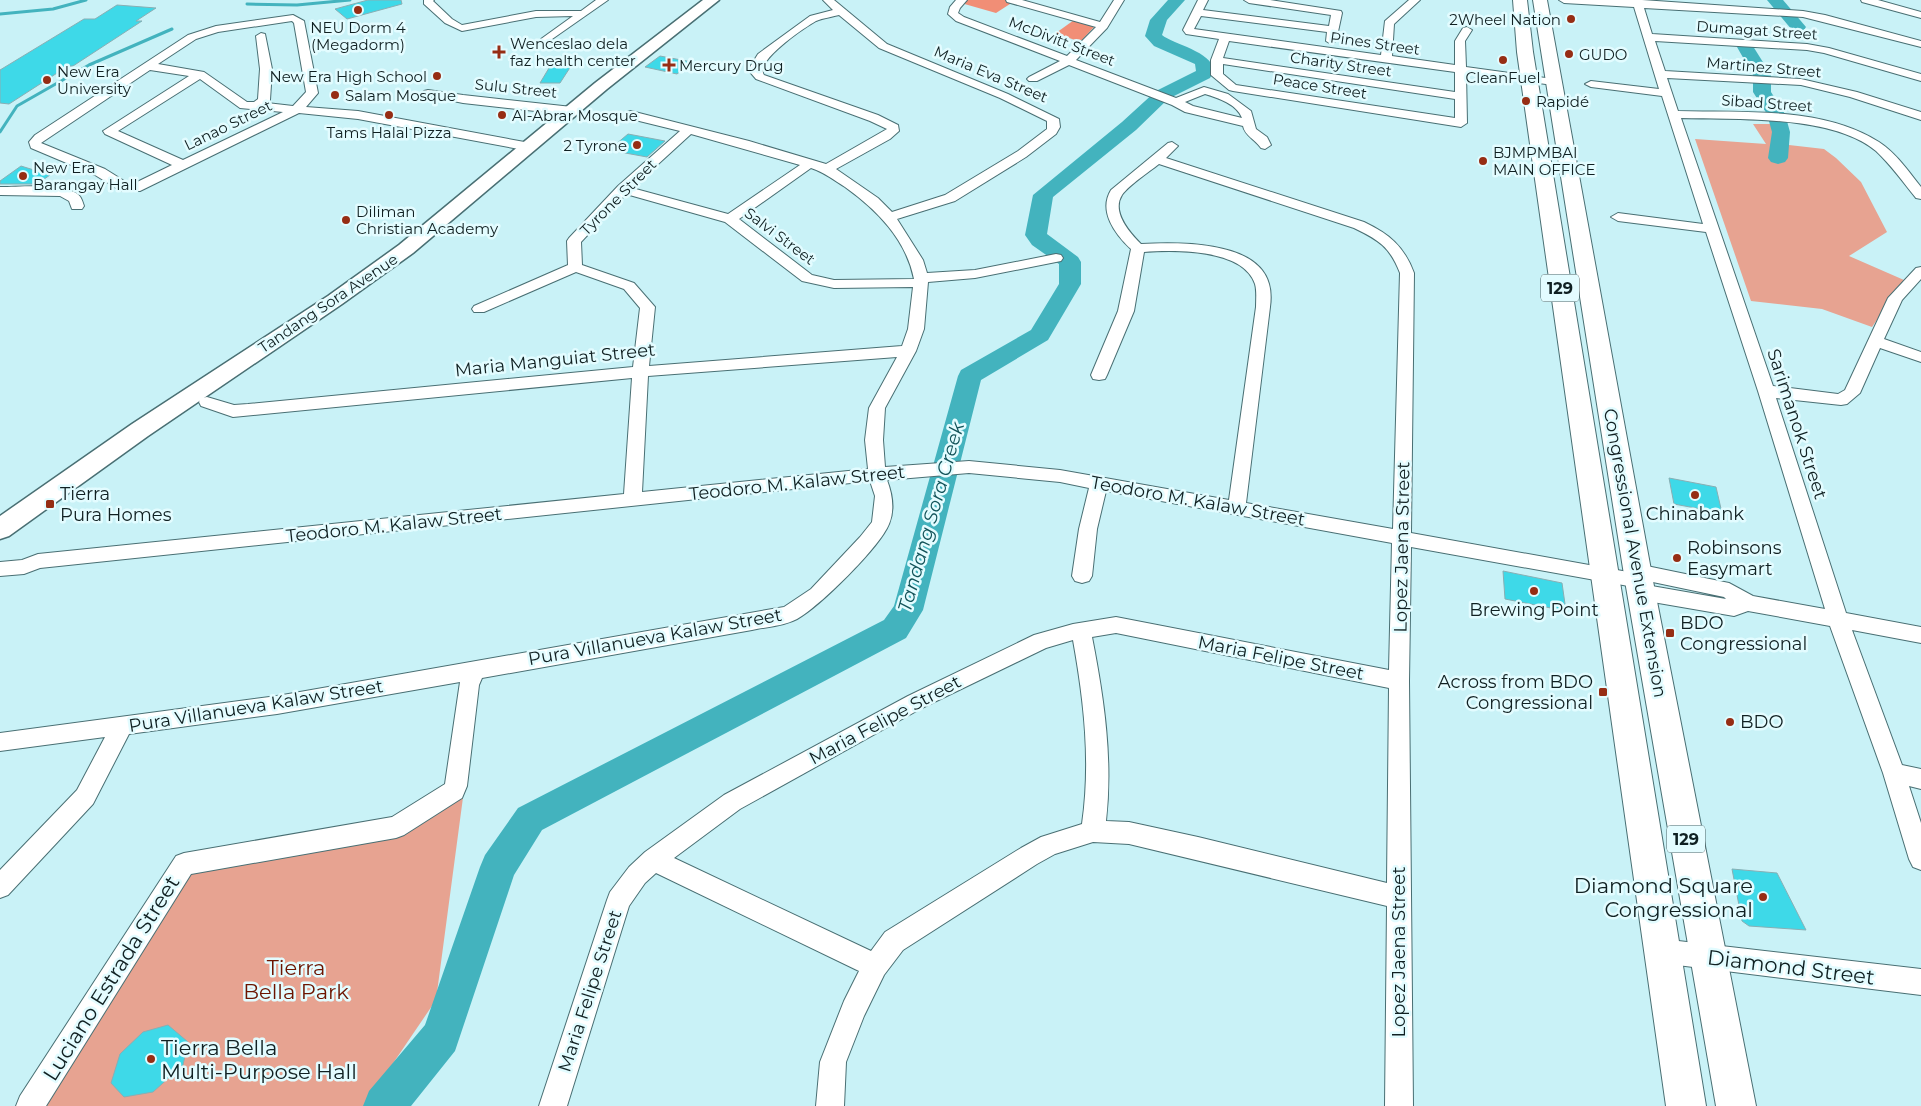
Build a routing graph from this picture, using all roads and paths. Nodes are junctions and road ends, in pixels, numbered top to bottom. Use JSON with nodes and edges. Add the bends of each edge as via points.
{"nodes":[{"id":1,"x":429,"y":0,"type":"edge"},
{"id":2,"x":603,"y":0,"type":"edge"},
{"id":3,"x":712,"y":0,"type":"edge"},
{"id":4,"x":828,"y":0,"type":"edge"},
{"id":5,"x":962,"y":0,"type":"edge"},
{"id":6,"x":1011,"y":0,"type":"edge"},
{"id":7,"x":1119,"y":0,"type":"edge"},
{"id":8,"x":1203,"y":0,"type":"edge"},
{"id":9,"x":1249,"y":0,"type":"edge"},
{"id":10,"x":1415,"y":0,"type":"edge"},
{"id":11,"x":1520,"y":0,"type":"edge"},
{"id":12,"x":1540,"y":0,"type":"edge"},
{"id":13,"x":1564,"y":0,"type":"edge"},
{"id":14,"x":1866,"y":0,"type":"edge"},
{"id":15,"x":1638,"y":2,"type":"edge"},
{"id":16,"x":1884,"y":2,"type":"edge"},
{"id":17,"x":841,"y":11,"type":"junction"},
{"id":18,"x":1197,"y":12,"type":"junction"},
{"id":19,"x":583,"y":14,"type":"junction"},
{"id":20,"x":1921,"y":15,"type":"edge"},
{"id":21,"x":1103,"y":26,"type":"junction"},
{"id":22,"x":1333,"y":30,"type":"junction"},
{"id":23,"x":1467,"y":30,"type":"dead end"},
{"id":24,"x":1192,"y":33,"type":"joint"},
{"id":25,"x":261,"y":36,"type":"dead end"},
{"id":26,"x":1225,"y":37,"type":"junction"},
{"id":27,"x":1648,"y":37,"type":"junction"},
{"id":28,"x":545,"y":41,"type":"dead end"},
{"id":29,"x":1921,"y":44,"type":"edge"},
{"id":30,"x":1329,"y":52,"type":"junction"},
{"id":31,"x":1217,"y":60,"type":"junction"},
{"id":32,"x":1386,"y":60,"type":"junction"},
{"id":33,"x":1068,"y":61,"type":"junction"},
{"id":34,"x":146,"y":66,"type":"junction"},
{"id":35,"x":1461,"y":70,"type":"junction"},
{"id":36,"x":200,"y":74,"type":"junction"},
{"id":37,"x":1660,"y":74,"type":"junction"},
{"id":38,"x":1921,"y":78,"type":"edge"},
{"id":39,"x":1032,"y":79,"type":"dead end"},
{"id":40,"x":1529,"y":79,"type":"junction"},
{"id":41,"x":1755,"y":80,"type":"joint"},
{"id":42,"x":1553,"y":82,"type":"junction"},
{"id":43,"x":1591,"y":84,"type":"dead end"},
{"id":44,"x":1334,"y":91,"type":"junction"},
{"id":45,"x":428,"y":93,"type":"dead end"},
{"id":46,"x":1667,"y":93,"type":"junction"},
{"id":47,"x":1460,"y":96,"type":"junction"},
{"id":48,"x":1176,"y":102,"type":"junction"},
{"id":49,"x":257,"y":106,"type":"junction"},
{"id":50,"x":296,"y":110,"type":"junction"},
{"id":51,"x":572,"y":111,"type":"junction"},
{"id":52,"x":1674,"y":114,"type":"junction"},
{"id":53,"x":631,"y":115,"type":"dead end"},
{"id":54,"x":1921,"y":116,"type":"edge"},
{"id":55,"x":1766,"y":118,"type":"joint"},
{"id":56,"x":1247,"y":123,"type":"junction"},
{"id":57,"x":689,"y":129,"type":"junction"},
{"id":58,"x":1265,"y":145,"type":"dead end"},
{"id":59,"x":1172,"y":146,"type":"dead end"},
{"id":60,"x":530,"y":147,"type":"junction"},
{"id":61,"x":1157,"y":159,"type":"junction"},
{"id":62,"x":809,"y":164,"type":"junction"},
{"id":63,"x":183,"y":165,"type":"junction"},
{"id":64,"x":827,"y":169,"type":"junction"},
{"id":65,"x":623,"y":189,"type":"junction"},
{"id":66,"x":0,"y":192,"type":"edge"},
{"id":67,"x":1921,"y":195,"type":"edge"},
{"id":68,"x":77,"y":206,"type":"dead end"},
{"id":69,"x":889,"y":217,"type":"junction"},
{"id":70,"x":1618,"y":217,"type":"dead end"},
{"id":71,"x":730,"y":219,"type":"junction"},
{"id":72,"x":1712,"y":229,"type":"junction"},
{"id":73,"x":1138,"y":248,"type":"junction"},
{"id":74,"x":1056,"y":258,"type":"dead end"},
{"id":75,"x":575,"y":267,"type":"junction"},
{"id":76,"x":1921,"y":272,"type":"edge"},
{"id":77,"x":920,"y":280,"type":"junction"},
{"id":78,"x":479,"y":309,"type":"dead end"},
{"id":79,"x":1874,"y":340,"type":"junction"},
{"id":80,"x":908,"y":351,"type":"junction"},
{"id":81,"x":1570,"y":351,"type":"junction"},
{"id":82,"x":1601,"y":356,"type":"junction"},
{"id":83,"x":1921,"y":357,"type":"edge"},
{"id":84,"x":640,"y":371,"type":"junction"},
{"id":85,"x":1099,"y":375,"type":"dead end"},
{"id":86,"x":1766,"y":391,"type":"junction"},
{"id":87,"x":207,"y":402,"type":"dead end"},
{"id":88,"x":877,"y":475,"type":"junction"},
{"id":89,"x":1098,"y":484,"type":"junction"},
{"id":90,"x":633,"y":500,"type":"junction"},
{"id":91,"x":1237,"y":507,"type":"junction"},
{"id":92,"x":0,"y":529,"type":"edge"},
{"id":93,"x":1401,"y":537,"type":"junction"},
{"id":94,"x":0,"y":556,"type":"edge"},
{"id":95,"x":38,"y":561,"type":"junction"},
{"id":96,"x":0,"y":569,"type":"edge"},
{"id":97,"x":1082,"y":576,"type":"dead end"},
{"id":98,"x":1604,"y":576,"type":"junction"},
{"id":99,"x":1639,"y":581,"type":"junction"},
{"id":100,"x":1838,"y":620,"type":"junction"},
{"id":101,"x":1081,"y":631,"type":"junction"},
{"id":102,"x":1921,"y":635,"type":"edge"},
{"id":103,"x":475,"y":670,"type":"junction"},
{"id":104,"x":1400,"y":681,"type":"junction"},
{"id":105,"x":122,"y":726,"type":"junction"},
{"id":106,"x":0,"y":742,"type":"edge"},
{"id":107,"x":1894,"y":773,"type":"junction"},
{"id":108,"x":1921,"y":779,"type":"edge"},
{"id":109,"x":1093,"y":831,"type":"junction"},
{"id":110,"x":1921,"y":858,"type":"edge"},
{"id":111,"x":652,"y":860,"type":"junction"},
{"id":112,"x":0,"y":887,"type":"edge"},
{"id":113,"x":1398,"y":897,"type":"junction"},
{"id":114,"x":1661,"y":951,"type":"junction"},
{"id":115,"x":1708,"y":958,"type":"junction"},
{"id":116,"x":875,"y":966,"type":"junction"},
{"id":117,"x":1921,"y":982,"type":"edge"},
{"id":118,"x":30,"y":1106,"type":"edge"},
{"id":119,"x":553,"y":1106,"type":"edge"},
{"id":120,"x":830,"y":1106,"type":"edge"},
{"id":121,"x":1399,"y":1106,"type":"edge"},
{"id":122,"x":1686,"y":1106,"type":"edge"},
{"id":123,"x":1736,"y":1106,"type":"edge"}],
"edges":[{"from":1,"to":19,"type":"street","via":[[458,28],[541,12]]},
{"from":2,"to":19,"type":"street"},
{"from":3,"to":51,"type":"main road","name":"Tandang Sora Avenue"},
{"from":4,"to":17,"type":"street","name":"Maria Eva Street"},
{"from":5,"to":33,"type":"street","name":"McDivitt Street","via":[[953,11],[956,17]]},
{"from":6,"to":21,"type":"street"},
{"from":7,"to":21,"type":"street"},
{"from":8,"to":18,"type":"street"},
{"from":9,"to":22,"type":"street","via":[[1337,13]]},
{"from":10,"to":32,"type":"street","via":[[1389,23]]},
{"from":11,"to":40,"type":"main road","name":"Congressional Avenue Extension","number":"129"},
{"from":12,"to":42,"type":"main road","name":"Congressional Avenue Extension","number":"129"},
{"from":13,"to":15,"type":"street"},
{"from":14,"to":16,"type":"street"},
{"from":15,"to":27,"type":"street","name":"Sarimanok Street"},
{"from":15,"to":29,"type":"street","via":[[1802,14]]},
{"from":16,"to":20,"type":"street"},
{"from":17,"to":64,"type":"street","via":[[809,21],[762,56],[756,67],[760,77],[894,128],[886,136]]},
{"from":17,"to":69,"type":"street","name":"Maria Eva Street","via":[[884,46],[1053,119],[1052,131],[958,194],[945,201]]},
{"from":18,"to":22,"type":"street"},
{"from":18,"to":24,"type":"street","via":[[1188,30]]},
{"from":19,"to":28,"type":"street"},
{"from":21,"to":33,"type":"street"},
{"from":22,"to":30,"type":"street"},
{"from":23,"to":35,"type":"street","via":[[1460,41]]},
{"from":24,"to":26,"type":"street","name":"Pines Street"},
{"from":25,"to":49,"type":"street","via":[[266,72],[264,100]]},
{"from":26,"to":30,"type":"street","name":"Pines Street"},
{"from":26,"to":31,"type":"street"},
{"from":27,"to":37,"type":"street","name":"Sarimanok Street"},
{"from":27,"to":38,"type":"street","name":"Dumagat Street","via":[[1807,47]]},
{"from":30,"to":32,"type":"street","name":"Pines Street"},
{"from":31,"to":44,"type":"street","name":"Charity Street"},
{"from":31,"to":44,"type":"street","name":"Peace Street","via":[[1219,78],[1233,88]]},
{"from":32,"to":35,"type":"street","name":"Pines Street"},
{"from":33,"to":39,"type":"street"},
{"from":33,"to":48,"type":"street","name":"McDivitt Street"},
{"from":34,"to":36,"type":"street"},
{"from":34,"to":50,"type":"street","name":"Lanao Street","via":[[184,41],[203,33],[296,18],[312,93]]},
{"from":34,"to":63,"type":"street","name":"Lanao Street","via":[[35,145],[95,169],[130,189]]},
{"from":35,"to":40,"type":"street","name":"Pines Street"},
{"from":35,"to":47,"type":"street"},
{"from":36,"to":49,"type":"street","via":[[239,102]]},
{"from":36,"to":63,"type":"street","via":[[109,131]]},
{"from":37,"to":41,"type":"street","name":"Martinez Street"},
{"from":37,"to":46,"type":"street","name":"Sarimanok Street"},
{"from":40,"to":42,"type":"street","name":"Pines Street"},
{"from":40,"to":81,"type":"main road","name":"Congressional Avenue Extension","number":"129"},
{"from":41,"to":54,"type":"street","name":"Martinez Street","via":[[1819,85]]},
{"from":42,"to":82,"type":"main road","name":"Congressional Avenue Extension","number":"129"},
{"from":43,"to":46,"type":"street"},
{"from":44,"to":47,"type":"street","name":"Charity Street"},
{"from":44,"to":47,"type":"street","name":"Peace Street","via":[[1461,123]]},
{"from":45,"to":51,"type":"street","name":"Sulu Street"},
{"from":46,"to":52,"type":"street","name":"Sarimanok Street"},
{"from":48,"to":56,"type":"street","name":"McDivitt Street","via":[[1189,109]]},
{"from":48,"to":56,"type":"street","via":[[1202,91],[1211,91],[1234,102],[1247,114]]},
{"from":49,"to":50,"type":"street"},
{"from":50,"to":60,"type":"street","via":[[358,115]]},
{"from":50,"to":63,"type":"street","name":"Lanao Street"},
{"from":51,"to":60,"type":"main road","name":"Tandang Sora Avenue"},
{"from":52,"to":55,"type":"street","name":"Sibad Street"},
{"from":52,"to":72,"type":"street","name":"Sarimanok Street"},
{"from":53,"to":57,"type":"street","name":"Pura Villanueva Kalaw Street"},
{"from":55,"to":67,"type":"street","name":"Sibad Street","via":[[1812,122],[1844,130],[1876,146]]},
{"from":56,"to":58,"type":"street","via":[[1250,131]]},
{"from":57,"to":62,"type":"street","name":"Pura Villanueva Kalaw Street"},
{"from":57,"to":65,"type":"street","name":"Tyrone Street"},
{"from":59,"to":61,"type":"street"},
{"from":60,"to":92,"type":"main road","name":"Tandang Sora Avenue","via":[[386,264]]},
{"from":61,"to":73,"type":"street","via":[[1114,198],[1115,219]]},
{"from":61,"to":93,"type":"street","name":"Lopez Jaena Street","via":[[1359,225],[1385,238],[1401,255],[1407,273]]},
{"from":62,"to":64,"type":"street","name":"Pura Villanueva Kalaw Street"},
{"from":62,"to":71,"type":"street"},
{"from":64,"to":69,"type":"street","name":"Pura Villanueva Kalaw Street","via":[[873,201]]},
{"from":65,"to":71,"type":"street","name":"Salvi Street"},
{"from":65,"to":75,"type":"street","name":"Tyrone Street","via":[[574,241]]},
{"from":66,"to":68,"type":"street","via":[[61,192],[76,199]]},
{"from":69,"to":77,"type":"street","name":"Pura Villanueva Kalaw Street","via":[[916,260]]},
{"from":70,"to":72,"type":"street"},
{"from":71,"to":77,"type":"street","name":"Salvi Street","via":[[808,278],[834,284]]},
{"from":72,"to":86,"type":"street","name":"Sarimanok Street"},
{"from":73,"to":85,"type":"street","via":[[1126,311]]},
{"from":73,"to":91,"type":"street","via":[[1198,248],[1233,256],[1253,268],[1262,282],[1263,307]]},
{"from":74,"to":77,"type":"street","name":"Salvi Street","via":[[975,274]]},
{"from":75,"to":78,"type":"street"},
{"from":75,"to":84,"type":"street","via":[[629,286],[648,308]]},
{"from":76,"to":79,"type":"street","via":[[1895,298]]},
{"from":77,"to":80,"type":"street","name":"Pura Villanueva Kalaw Street","via":[[916,329]]},
{"from":79,"to":83,"type":"street"},
{"from":79,"to":86,"type":"street","via":[[1852,393],[1841,400]]},
{"from":80,"to":84,"type":"street","name":"Maria Manguiat Street"},
{"from":80,"to":88,"type":"street","name":"Pura Villanueva Kalaw Street","via":[[877,408],[874,440]]},
{"from":81,"to":82,"type":"main road"},
{"from":81,"to":98,"type":"main road","name":"Congressional Avenue Extension","number":"129"},
{"from":82,"to":99,"type":"main road","name":"Congressional Avenue Extension","number":"129"},
{"from":84,"to":87,"type":"street","name":"Maria Manguiat Street","via":[[248,410],[233,410]]},
{"from":84,"to":90,"type":"street"},
{"from":86,"to":100,"type":"street","name":"Sarimanok Street"},
{"from":88,"to":89,"type":"street","name":"Teodoro M. Kalaw Street","via":[[955,467],[1060,476]]},
{"from":88,"to":90,"type":"street","name":"Teodoro M. Kalaw Street"},
{"from":88,"to":103,"type":"street","name":"Pura Villanueva Kalaw Street","via":[[884,496],[881,523],[818,594],[789,614]]},
{"from":89,"to":91,"type":"street","name":"Teodoro M. Kalaw Street"},
{"from":89,"to":97,"type":"street","via":[[1084,548]]},
{"from":90,"to":95,"type":"street","name":"Teodoro M. Kalaw Street"},
{"from":91,"to":93,"type":"street","name":"Teodoro M. Kalaw Street"},
{"from":93,"to":98,"type":"street","name":"Teodoro M. Kalaw Street"},
{"from":93,"to":104,"type":"street","name":"Lopez Jaena Street"},
{"from":94,"to":95,"type":"street","name":"Teodoro M. Kalaw Street","via":[[31,555]]},
{"from":95,"to":96,"type":"street","name":"Teodoro M. Kalaw Street","via":[[24,567]]},
{"from":98,"to":99,"type":"street","name":"Teodoro M. Kalaw Street"},
{"from":98,"to":114,"type":"main road","name":"Congressional Avenue Extension","number":"129"},
{"from":99,"to":100,"type":"street","name":"Teodoro M. Kalaw Street","via":[[1734,608],[1748,603]]},
{"from":99,"to":115,"type":"main road","name":"Congressional Avenue Extension","number":"129"},
{"from":100,"to":102,"type":"street","name":"Teodoro M. Kalaw Street"},
{"from":100,"to":107,"type":"street","name":"Sarimanok Street"},
{"from":101,"to":104,"type":"street","name":"Maria Felipe Street","via":[[1116,626]]},
{"from":101,"to":109,"type":"street","via":[[1094,699],[1097,738],[1097,804]]},
{"from":101,"to":111,"type":"street","name":"Maria Felipe Street","via":[[1041,641],[915,702],[732,802]]},
{"from":103,"to":105,"type":"street","name":"Pura Villanueva Kalaw Street","via":[[277,705]]},
{"from":103,"to":118,"type":"street","name":"Luciano Estrada Street","via":[[469,685],[454,791],[396,826],[184,864]]},
{"from":104,"to":113,"type":"street","name":"Lopez Jaena Street"},
{"from":105,"to":106,"type":"street","name":"Pura Villanueva Kalaw Street"},
{"from":105,"to":112,"type":"street","via":[[85,797]]},
{"from":107,"to":108,"type":"street"},
{"from":107,"to":110,"type":"street","name":"Sarimanok Street"},
{"from":109,"to":113,"type":"street","via":[[1129,834],[1198,848]]},
{"from":109,"to":116,"type":"street","via":[[1049,845],[1029,856],[894,941]]},
{"from":111,"to":116,"type":"street"},
{"from":111,"to":119,"type":"street","name":"Maria Felipe Street","via":[[619,900]]},
{"from":113,"to":121,"type":"street","name":"Lopez Jaena Street"},
{"from":114,"to":115,"type":"street","name":"Diamond Street"},
{"from":114,"to":122,"type":"main road","name":"Congressional Avenue Extension","number":"129"},
{"from":115,"to":117,"type":"street","name":"Diamond Street"},
{"from":115,"to":123,"type":"main road","name":"Congressional Avenue Extension","number":"129"},
{"from":116,"to":120,"type":"street","via":[[853,1010],[833,1062]]}]}
